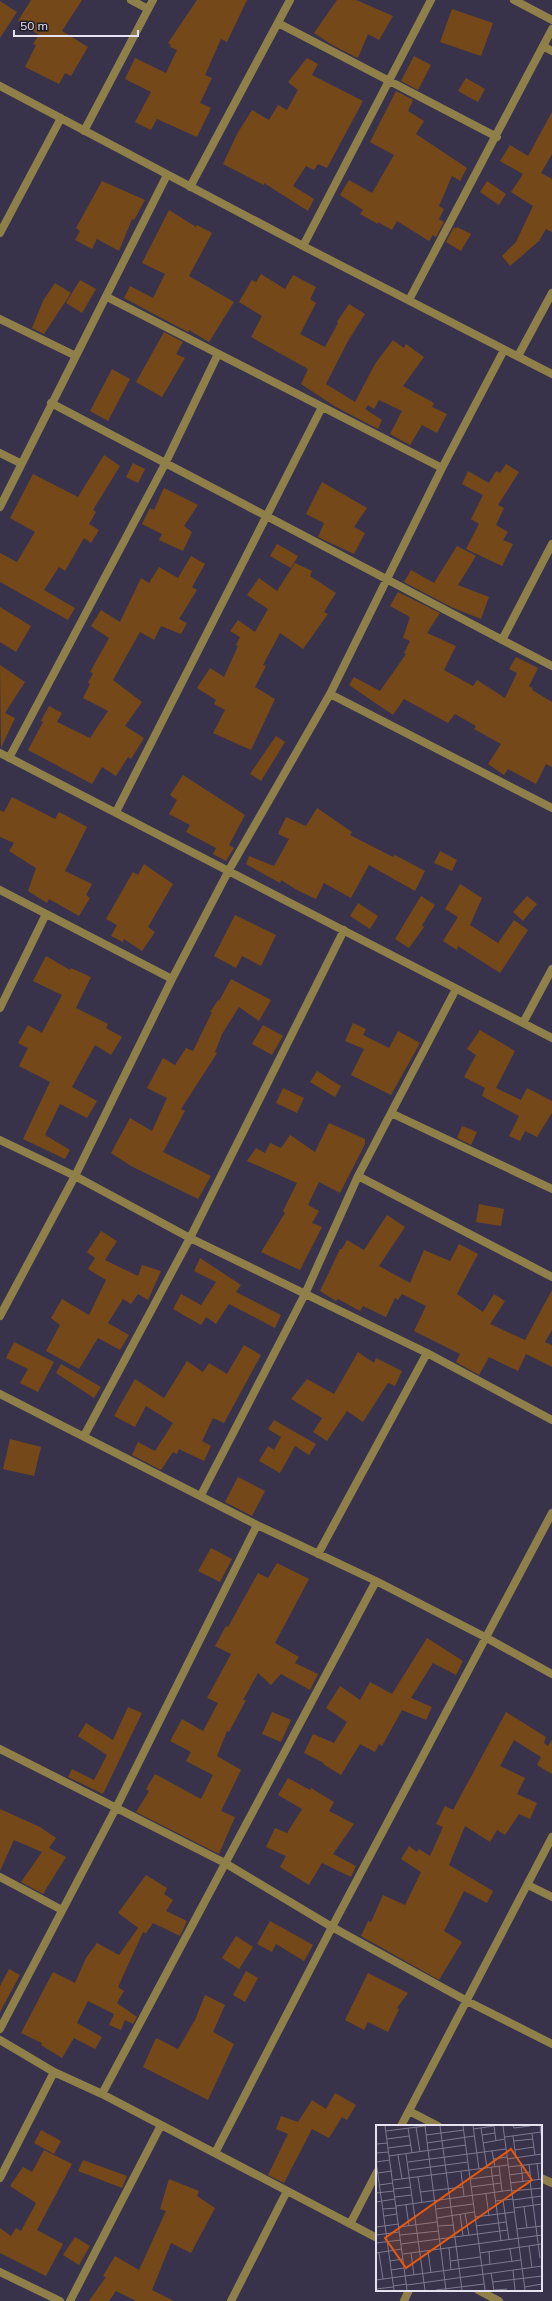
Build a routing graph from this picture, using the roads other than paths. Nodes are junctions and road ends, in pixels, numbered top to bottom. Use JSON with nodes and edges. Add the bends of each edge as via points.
{"nodes":[{"id":1,"x":131,"y":0,"type":"edge"},
{"id":2,"x":153,"y":0,"type":"edge"},
{"id":3,"x":290,"y":0,"type":"edge"},
{"id":4,"x":431,"y":0,"type":"edge"},
{"id":5,"x":514,"y":0,"type":"edge"},
{"id":6,"x":148,"y":9,"type":"junction"},
{"id":7,"x":552,"y":20,"type":"edge"},
{"id":8,"x":278,"y":23,"type":"junction"},
{"id":9,"x":552,"y":29,"type":"edge"},
{"id":10,"x":543,"y":46,"type":"junction"},
{"id":11,"x":552,"y":50,"type":"edge"},
{"id":12,"x":389,"y":80,"type":"junction"},
{"id":13,"x":0,"y":86,"type":"edge"},
{"id":14,"x":61,"y":118,"type":"junction"},
{"id":15,"x":84,"y":131,"type":"junction"},
{"id":16,"x":497,"y":136,"type":"junction"},
{"id":17,"x":167,"y":175,"type":"junction"},
{"id":18,"x":190,"y":187,"type":"junction"},
{"id":19,"x":0,"y":233,"type":"edge"},
{"id":20,"x":303,"y":246,"type":"junction"},
{"id":21,"x":552,"y":293,"type":"edge"},
{"id":22,"x":107,"y":297,"type":"junction"},
{"id":23,"x":409,"y":300,"type":"junction"},
{"id":24,"x":0,"y":319,"type":"edge"},
{"id":25,"x":504,"y":350,"type":"junction"},
{"id":26,"x":218,"y":354,"type":"junction"},
{"id":27,"x":76,"y":356,"type":"junction"},
{"id":28,"x":518,"y":356,"type":"junction"},
{"id":29,"x":552,"y":374,"type":"edge"},
{"id":30,"x":51,"y":404,"type":"junction"},
{"id":31,"x":322,"y":407,"type":"junction"},
{"id":32,"x":0,"y":453,"type":"edge"},
{"id":33,"x":20,"y":463,"type":"junction"},
{"id":34,"x":164,"y":464,"type":"junction"},
{"id":35,"x":442,"y":468,"type":"junction"},
{"id":36,"x":0,"y":507,"type":"edge"},
{"id":37,"x":266,"y":516,"type":"junction"},
{"id":38,"x":552,"y":544,"type":"edge"},
{"id":39,"x":387,"y":581,"type":"junction"},
{"id":40,"x":502,"y":640,"type":"junction"},
{"id":41,"x":552,"y":666,"type":"edge"},
{"id":42,"x":330,"y":694,"type":"junction"},
{"id":43,"x":0,"y":753,"type":"edge"},
{"id":44,"x":9,"y":758,"type":"junction"},
{"id":45,"x":552,"y":808,"type":"edge"},
{"id":46,"x":116,"y":812,"type":"junction"},
{"id":47,"x":229,"y":870,"type":"junction"},
{"id":48,"x":0,"y":890,"type":"edge"},
{"id":49,"x":46,"y":914,"type":"junction"},
{"id":50,"x":344,"y":930,"type":"junction"},
{"id":51,"x":552,"y":968,"type":"edge"},
{"id":52,"x":172,"y":979,"type":"junction"},
{"id":53,"x":456,"y":989,"type":"junction"},
{"id":54,"x":0,"y":1008,"type":"edge"},
{"id":55,"x":523,"y":1023,"type":"junction"},
{"id":56,"x":552,"y":1038,"type":"edge"},
{"id":57,"x":391,"y":1113,"type":"junction"},
{"id":58,"x":0,"y":1140,"type":"edge"},
{"id":59,"x":75,"y":1176,"type":"junction"},
{"id":60,"x":358,"y":1176,"type":"junction"},
{"id":61,"x":552,"y":1189,"type":"edge"},
{"id":62,"x":190,"y":1238,"type":"junction"},
{"id":63,"x":552,"y":1277,"type":"edge"},
{"id":64,"x":305,"y":1294,"type":"junction"},
{"id":65,"x":0,"y":1316,"type":"edge"},
{"id":66,"x":427,"y":1354,"type":"junction"},
{"id":67,"x":0,"y":1394,"type":"edge"},
{"id":68,"x":552,"y":1420,"type":"edge"},
{"id":69,"x":84,"y":1436,"type":"junction"},
{"id":70,"x":201,"y":1495,"type":"junction"},
{"id":71,"x":552,"y":1513,"type":"edge"},
{"id":72,"x":257,"y":1525,"type":"junction"},
{"id":73,"x":318,"y":1554,"type":"junction"},
{"id":74,"x":376,"y":1581,"type":"junction"},
{"id":75,"x":485,"y":1637,"type":"junction"},
{"id":76,"x":552,"y":1674,"type":"edge"},
{"id":77,"x":0,"y":1749,"type":"edge"},
{"id":78,"x":116,"y":1808,"type":"junction"},
{"id":79,"x":552,"y":1837,"type":"edge"},
{"id":80,"x":225,"y":1863,"type":"junction"},
{"id":81,"x":0,"y":1877,"type":"edge"},
{"id":82,"x":528,"y":1884,"type":"junction"},
{"id":83,"x":552,"y":1896,"type":"edge"},
{"id":84,"x":62,"y":1910,"type":"junction"},
{"id":85,"x":332,"y":1927,"type":"junction"},
{"id":86,"x":467,"y":2001,"type":"junction"},
{"id":87,"x":0,"y":2029,"type":"edge"},
{"id":88,"x":0,"y":2040,"type":"edge"},
{"id":89,"x":552,"y":2044,"type":"edge"},
{"id":90,"x":54,"y":2072,"type":"junction"},
{"id":91,"x":102,"y":2094,"type":"junction"},
{"id":92,"x":409,"y":2111,"type":"junction"},
{"id":93,"x":162,"y":2125,"type":"junction"},
{"id":94,"x":402,"y":2125,"type":"edge"},
{"id":95,"x":436,"y":2125,"type":"edge"},
{"id":96,"x":215,"y":2153,"type":"junction"},
{"id":97,"x":376,"y":2174,"type":"edge"},
{"id":98,"x":0,"y":2178,"type":"edge"},
{"id":99,"x":542,"y":2178,"type":"edge"},
{"id":100,"x":552,"y":2183,"type":"edge"},
{"id":101,"x":287,"y":2191,"type":"junction"},
{"id":102,"x":350,"y":2224,"type":"junction"},
{"id":103,"x":376,"y":2237,"type":"edge"},
{"id":104,"x":0,"y":2272,"type":"edge"},
{"id":105,"x":409,"y":2291,"type":"edge"},
{"id":106,"x":480,"y":2291,"type":"edge"},
{"id":107,"x":60,"y":2301,"type":"edge"},
{"id":108,"x":70,"y":2301,"type":"edge"},
{"id":109,"x":231,"y":2301,"type":"edge"},
{"id":110,"x":404,"y":2301,"type":"edge"},
{"id":111,"x":499,"y":2301,"type":"edge"}],
"edges":[{"from":1,"to":6,"type":"street"},
{"from":2,"to":6,"type":"street"},
{"from":3,"to":8,"type":"street"},
{"from":4,"to":12,"type":"street"},
{"from":5,"to":7,"type":"street"},
{"from":6,"to":15,"type":"street"},
{"from":8,"to":12,"type":"street"},
{"from":8,"to":18,"type":"street"},
{"from":9,"to":10,"type":"street"},
{"from":10,"to":11,"type":"street"},
{"from":10,"to":16,"type":"street"},
{"from":12,"to":16,"type":"street"},
{"from":12,"to":20,"type":"street"},
{"from":13,"to":14,"type":"street"},
{"from":14,"to":15,"type":"street"},
{"from":14,"to":19,"type":"street"},
{"from":15,"to":17,"type":"street"},
{"from":16,"to":23,"type":"street"},
{"from":17,"to":18,"type":"street"},
{"from":17,"to":22,"type":"street"},
{"from":18,"to":20,"type":"street"},
{"from":20,"to":23,"type":"street"},
{"from":21,"to":28,"type":"street"},
{"from":22,"to":26,"type":"street"},
{"from":22,"to":27,"type":"street"},
{"from":23,"to":25,"type":"street"},
{"from":24,"to":27,"type":"street"},
{"from":25,"to":28,"type":"street"},
{"from":25,"to":35,"type":"street"},
{"from":26,"to":31,"type":"street"},
{"from":26,"to":34,"type":"street"},
{"from":27,"to":30,"type":"street"},
{"from":28,"to":29,"type":"street"},
{"from":30,"to":33,"type":"street"},
{"from":30,"to":34,"type":"street"},
{"from":31,"to":35,"type":"street"},
{"from":31,"to":37,"type":"street"},
{"from":32,"to":33,"type":"street"},
{"from":33,"to":36,"type":"street"},
{"from":34,"to":37,"type":"street"},
{"from":34,"to":44,"type":"street"},
{"from":35,"to":39,"type":"street"},
{"from":37,"to":39,"type":"street"},
{"from":37,"to":46,"type":"street"},
{"from":38,"to":40,"type":"street"},
{"from":39,"to":40,"type":"street"},
{"from":39,"to":42,"type":"street"},
{"from":40,"to":41,"type":"street"},
{"from":42,"to":45,"type":"street"},
{"from":42,"to":47,"type":"street"},
{"from":43,"to":44,"type":"street"},
{"from":44,"to":46,"type":"street"},
{"from":46,"to":47,"type":"street"},
{"from":47,"to":50,"type":"street"},
{"from":47,"to":52,"type":"street"},
{"from":48,"to":49,"type":"street"},
{"from":49,"to":52,"type":"street"},
{"from":49,"to":54,"type":"street"},
{"from":50,"to":53,"type":"street"},
{"from":50,"to":62,"type":"street"},
{"from":51,"to":55,"type":"street"},
{"from":52,"to":59,"type":"street"},
{"from":53,"to":55,"type":"street"},
{"from":53,"to":57,"type":"street"},
{"from":55,"to":56,"type":"street"},
{"from":57,"to":60,"type":"street"},
{"from":57,"to":61,"type":"street"},
{"from":58,"to":59,"type":"street"},
{"from":59,"to":62,"type":"street"},
{"from":59,"to":65,"type":"street"},
{"from":60,"to":63,"type":"street"},
{"from":60,"to":64,"type":"street"},
{"from":62,"to":64,"type":"street"},
{"from":62,"to":69,"type":"street"},
{"from":64,"to":66,"type":"street"},
{"from":64,"to":70,"type":"street"},
{"from":66,"to":68,"type":"street"},
{"from":66,"to":73,"type":"street"},
{"from":67,"to":69,"type":"street"},
{"from":69,"to":70,"type":"street"},
{"from":70,"to":72,"type":"street"},
{"from":71,"to":75,"type":"street"},
{"from":72,"to":73,"type":"street"},
{"from":72,"to":78,"type":"street"},
{"from":73,"to":74,"type":"street"},
{"from":74,"to":75,"type":"street"},
{"from":74,"to":80,"type":"street"},
{"from":75,"to":76,"type":"street"},
{"from":75,"to":85,"type":"street"},
{"from":77,"to":78,"type":"street"},
{"from":78,"to":80,"type":"street"},
{"from":78,"to":84,"type":"street"},
{"from":79,"to":82,"type":"street"},
{"from":80,"to":85,"type":"street"},
{"from":80,"to":91,"type":"street"},
{"from":81,"to":84,"type":"street"},
{"from":82,"to":83,"type":"street"},
{"from":82,"to":86,"type":"street"},
{"from":84,"to":87,"type":"street"},
{"from":85,"to":86,"type":"street"},
{"from":85,"to":96,"type":"street"},
{"from":86,"to":89,"type":"street"},
{"from":86,"to":92,"type":"street"},
{"from":88,"to":90,"type":"street"},
{"from":90,"to":91,"type":"street"},
{"from":90,"to":98,"type":"street"},
{"from":91,"to":93,"type":"street"},
{"from":92,"to":94,"type":"street"},
{"from":92,"to":95,"type":"street"},
{"from":93,"to":96,"type":"street"},
{"from":93,"to":108,"type":"street"},
{"from":96,"to":101,"type":"street"},
{"from":97,"to":102,"type":"street"},
{"from":99,"to":100,"type":"street"},
{"from":101,"to":102,"type":"street"},
{"from":101,"to":109,"type":"street"},
{"from":102,"to":103,"type":"street"},
{"from":104,"to":107,"type":"street"},
{"from":105,"to":110,"type":"street"},
{"from":106,"to":111,"type":"street"}]}
